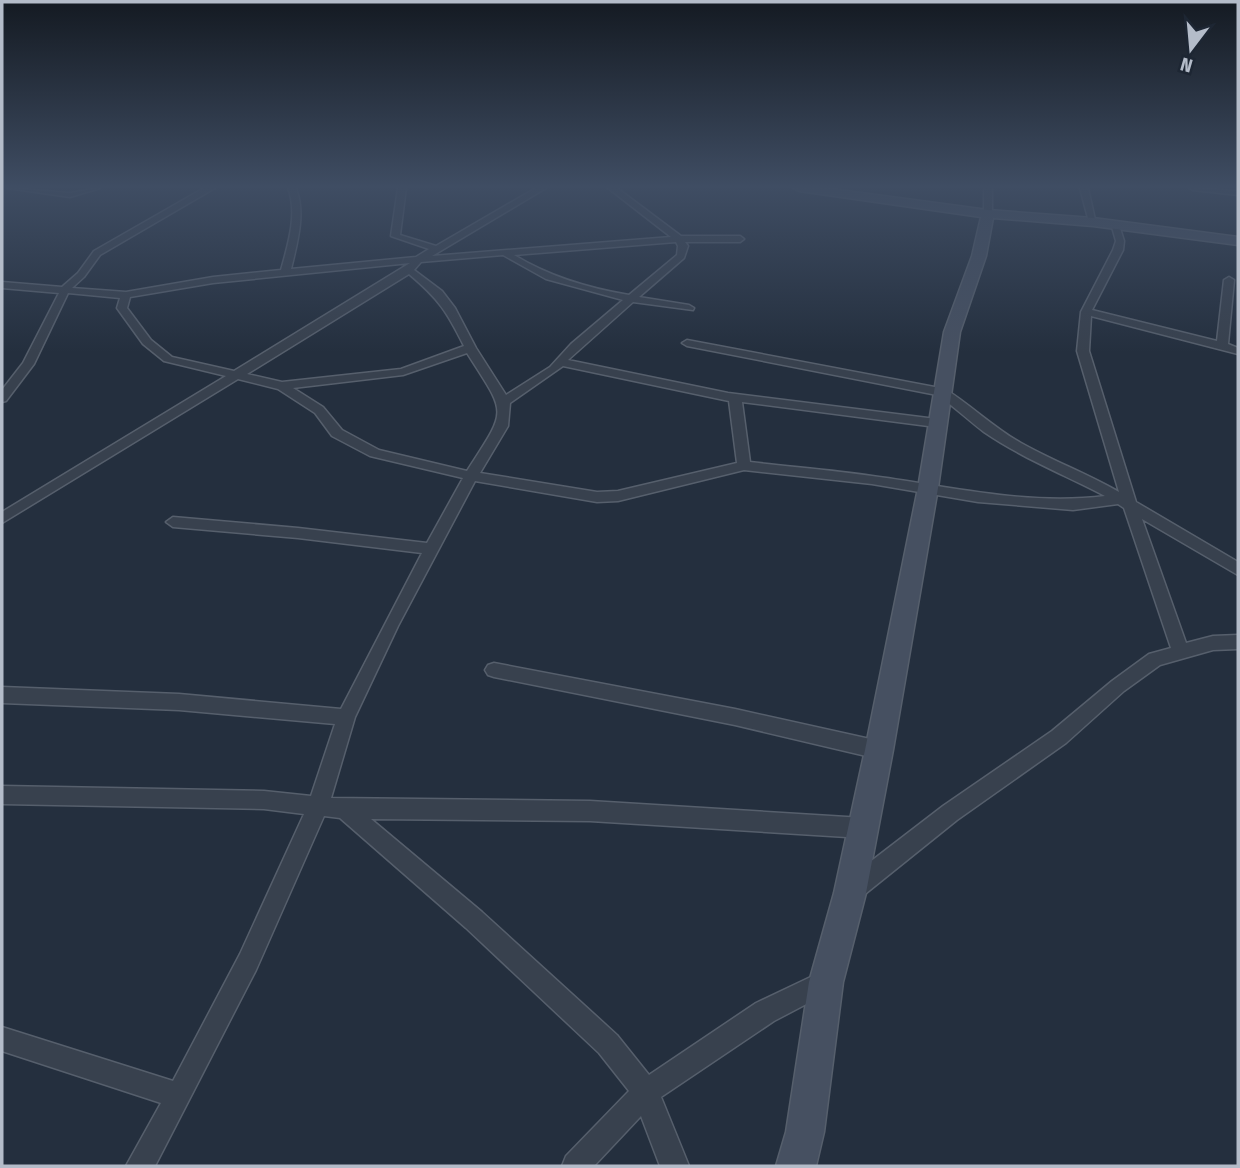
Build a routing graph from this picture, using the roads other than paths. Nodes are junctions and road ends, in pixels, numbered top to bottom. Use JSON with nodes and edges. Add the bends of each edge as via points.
{"nodes":[{"id":1,"x":114,"y":243,"type":"edge"},
{"id":2,"x":292,"y":243,"type":"edge"},
{"id":3,"x":416,"y":243,"type":"edge"},
{"id":4,"x":448,"y":243,"type":"edge"},
{"id":5,"x":639,"y":243,"type":"edge"},
{"id":6,"x":681,"y":243,"type":"edge"},
{"id":7,"x":981,"y":243,"type":"edge"},
{"id":8,"x":1120,"y":243,"type":"edge"},
{"id":9,"x":437,"y":249,"type":"junction"},
{"id":10,"x":507,"y":254,"type":"junction"},
{"id":11,"x":419,"y":259,"type":"junction"},
{"id":12,"x":409,"y":270,"type":"junction"},
{"id":13,"x":285,"y":272,"type":"junction"},
{"id":14,"x":1229,"y":280,"type":"dead end"},
{"id":15,"x":2,"y":285,"type":"edge"},
{"id":16,"x":66,"y":288,"type":"junction"},
{"id":17,"x":126,"y":295,"type":"junction"},
{"id":18,"x":630,"y":299,"type":"junction"},
{"id":19,"x":689,"y":308,"type":"dead end"},
{"id":20,"x":1086,"y":312,"type":"junction"},
{"id":21,"x":687,"y":343,"type":"dead end"},
{"id":22,"x":1222,"y":345,"type":"junction"},
{"id":23,"x":470,"y":348,"type":"junction"},
{"id":24,"x":1238,"y":351,"type":"edge"},
{"id":25,"x":562,"y":362,"type":"junction"},
{"id":26,"x":234,"y":374,"type":"junction"},
{"id":27,"x":282,"y":386,"type":"junction"},
{"id":28,"x":942,"y":392,"type":"junction"},
{"id":29,"x":2,"y":398,"type":"edge"},
{"id":30,"x":735,"y":398,"type":"junction"},
{"id":31,"x":504,"y":402,"type":"junction"},
{"id":32,"x":936,"y":423,"type":"junction"},
{"id":33,"x":744,"y":466,"type":"junction"},
{"id":34,"x":471,"y":477,"type":"junction"},
{"id":35,"x":928,"y":488,"type":"junction"},
{"id":36,"x":1126,"y":502,"type":"junction"},
{"id":37,"x":2,"y":518,"type":"edge"},
{"id":38,"x":173,"y":522,"type":"dead end"},
{"id":39,"x":430,"y":549,"type":"junction"},
{"id":40,"x":1238,"y":569,"type":"edge"},
{"id":41,"x":1238,"y":642,"type":"edge"},
{"id":42,"x":1181,"y":652,"type":"junction"},
{"id":43,"x":494,"y":670,"type":"dead end"},
{"id":44,"x":2,"y":695,"type":"edge"},
{"id":45,"x":346,"y":717,"type":"junction"},
{"id":46,"x":879,"y":750,"type":"junction"},
{"id":47,"x":4,"y":798,"type":"edge"},
{"id":48,"x":318,"y":806,"type":"junction"},
{"id":49,"x":344,"y":809,"type":"junction"},
{"id":50,"x":863,"y":828,"type":"junction"},
{"id":51,"x":850,"y":892,"type":"junction"},
{"id":52,"x":826,"y":982,"type":"junction"},
{"id":53,"x":2,"y":1039,"type":"edge"},
{"id":54,"x":646,"y":1092,"type":"junction"},
{"id":55,"x":179,"y":1096,"type":"junction"},
{"id":56,"x":140,"y":1166,"type":"edge"},
{"id":57,"x":576,"y":1166,"type":"edge"},
{"id":58,"x":675,"y":1166,"type":"edge"},
{"id":59,"x":796,"y":1166,"type":"edge"}],
"edges":[{"from":1,"to":16,"type":"street"},
{"from":2,"to":13,"type":"street"},
{"from":3,"to":9,"type":"street"},
{"from":4,"to":9,"type":"street"},
{"from":5,"to":10,"type":"street"},
{"from":6,"to":18,"type":"street","via":[[681,256]]},
{"from":7,"to":28,"type":"street","via":[[952,331]]},
{"from":8,"to":20,"type":"street"},
{"from":9,"to":11,"type":"street"},
{"from":10,"to":11,"type":"street"},
{"from":10,"to":18,"type":"street","via":[[555,280]]},
{"from":11,"to":12,"type":"street"},
{"from":11,"to":13,"type":"street"},
{"from":12,"to":23,"type":"street","via":[[443,300]]},
{"from":12,"to":26,"type":"street"},
{"from":13,"to":17,"type":"street"},
{"from":14,"to":22,"type":"street"},
{"from":15,"to":16,"type":"street"},
{"from":16,"to":17,"type":"street"},
{"from":16,"to":29,"type":"street","via":[[28,365]]},
{"from":17,"to":26,"type":"street","via":[[122,308],[147,342],[168,359]]},
{"from":18,"to":19,"type":"street"},
{"from":18,"to":25,"type":"street"},
{"from":20,"to":22,"type":"street"},
{"from":20,"to":36,"type":"street","via":[[1083,351]]},
{"from":21,"to":28,"type":"street"},
{"from":22,"to":24,"type":"street"},
{"from":23,"to":27,"type":"street","via":[[403,372]]},
{"from":23,"to":31,"type":"street"},
{"from":25,"to":30,"type":"street"},
{"from":25,"to":31,"type":"street"},
{"from":26,"to":27,"type":"street"},
{"from":26,"to":37,"type":"street"},
{"from":27,"to":34,"type":"street","via":[[319,410],[344,438],[394,458]]},
{"from":28,"to":32,"type":"street"},
{"from":28,"to":36,"type":"street","via":[[1017,446]]},
{"from":30,"to":32,"type":"street"},
{"from":30,"to":33,"type":"street"},
{"from":31,"to":34,"type":"street","via":[[502,426]]},
{"from":32,"to":35,"type":"street"},
{"from":33,"to":34,"type":"street","via":[[608,496]]},
{"from":33,"to":35,"type":"street"},
{"from":34,"to":39,"type":"street"},
{"from":35,"to":36,"type":"street","via":[[1073,505]]},
{"from":35,"to":46,"type":"street"},
{"from":36,"to":40,"type":"street"},
{"from":36,"to":42,"type":"street","via":[[1156,571]]},
{"from":38,"to":39,"type":"street"},
{"from":39,"to":45,"type":"street"},
{"from":41,"to":42,"type":"street"},
{"from":42,"to":51,"type":"street","via":[[1155,659],[1059,737],[950,813]]},
{"from":43,"to":46,"type":"street"},
{"from":44,"to":45,"type":"street","via":[[179,702]]},
{"from":45,"to":48,"type":"street"},
{"from":46,"to":50,"type":"street"},
{"from":47,"to":48,"type":"street","via":[[264,800]]},
{"from":48,"to":49,"type":"street"},
{"from":48,"to":55,"type":"street","via":[[248,962]]},
{"from":49,"to":50,"type":"street","via":[[590,811]]},
{"from":49,"to":54,"type":"street","via":[[538,977],[608,1044]]},
{"from":50,"to":51,"type":"street"},
{"from":51,"to":52,"type":"street"},
{"from":52,"to":54,"type":"street","via":[[765,1012]]},
{"from":52,"to":59,"type":"street"},
{"from":53,"to":55,"type":"street"},
{"from":54,"to":57,"type":"street"},
{"from":54,"to":58,"type":"street"},
{"from":55,"to":56,"type":"street"}]}
